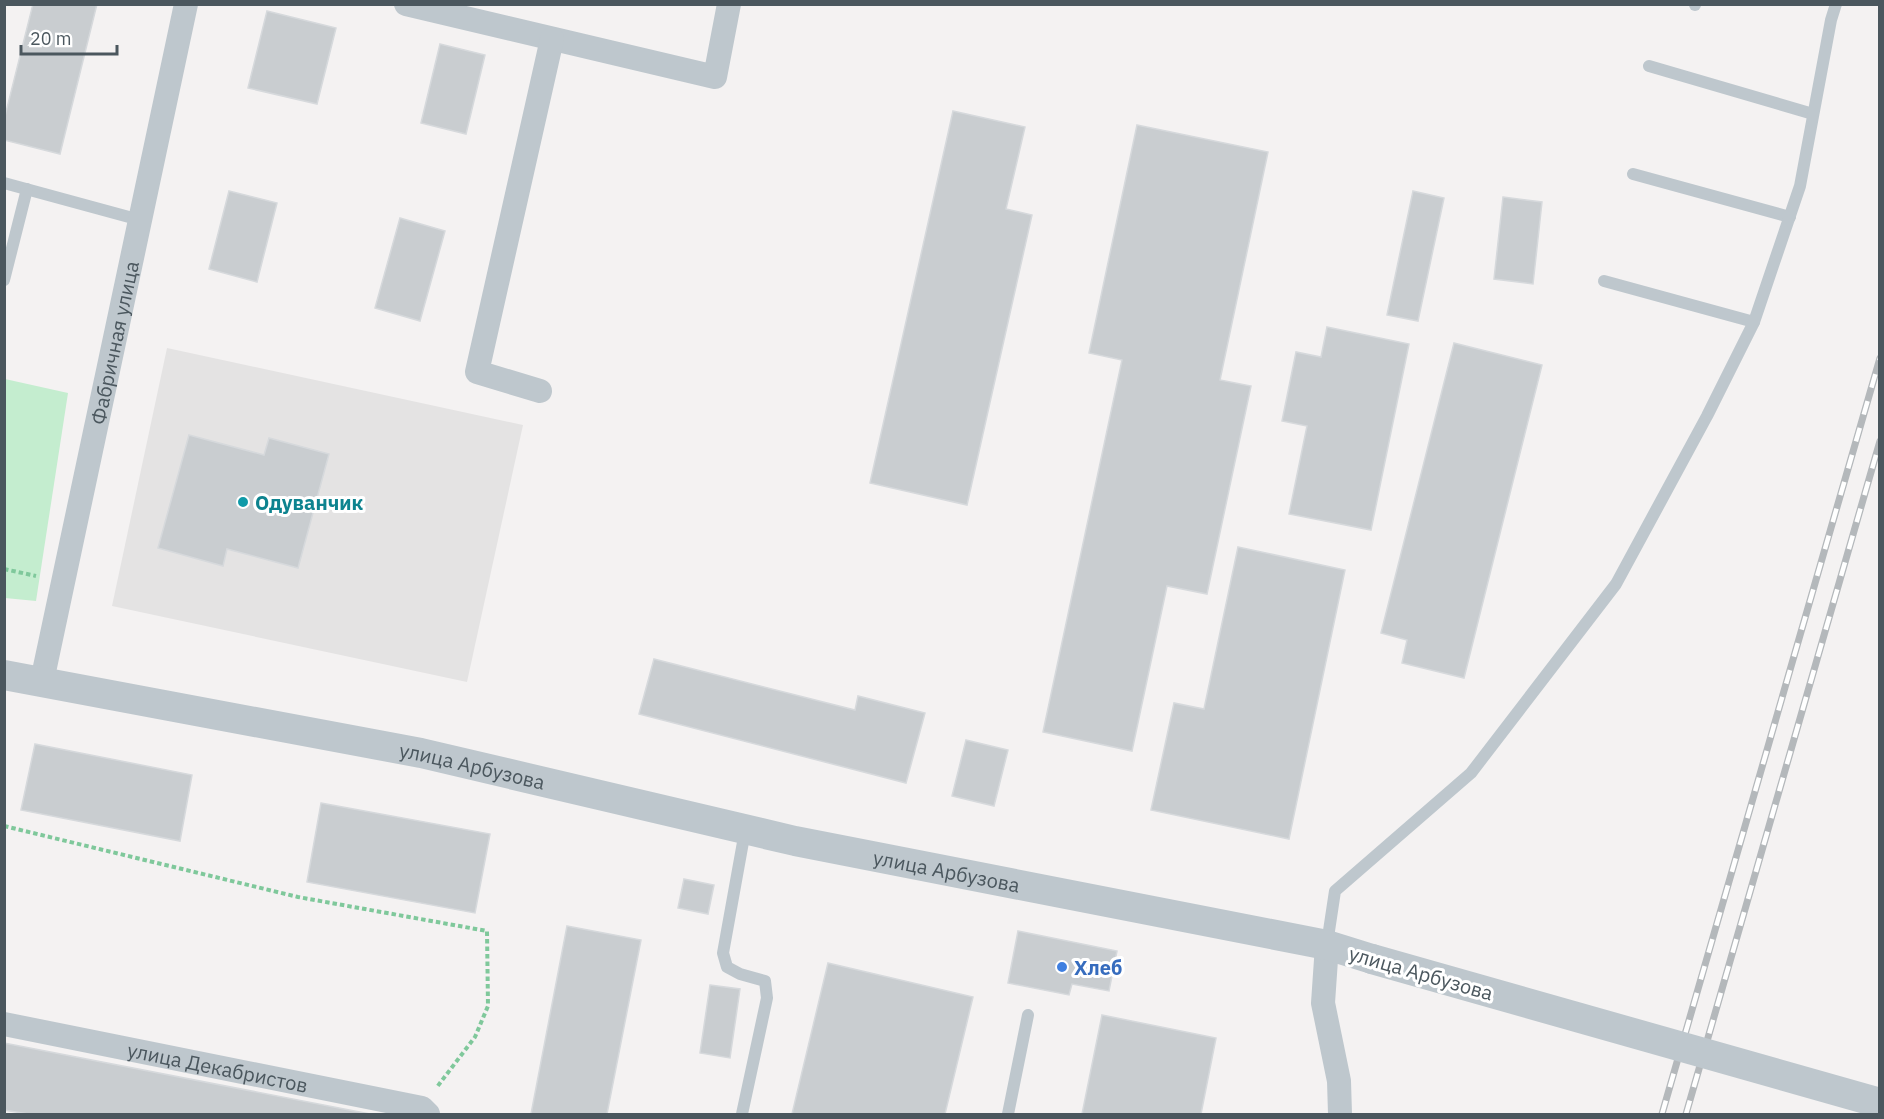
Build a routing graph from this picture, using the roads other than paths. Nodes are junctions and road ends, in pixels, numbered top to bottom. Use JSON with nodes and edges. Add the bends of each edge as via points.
{"nodes":[{"id":1,"x":186,"y":4,"type":"edge"},
{"id":2,"x":406,"y":4,"type":"edge"},
{"id":3,"x":729,"y":4,"type":"edge"},
{"id":4,"x":1836,"y":4,"type":"edge"},
{"id":5,"x":552,"y":39,"type":"junction"},
{"id":6,"x":1649,"y":66,"type":"dead end"},
{"id":7,"x":1813,"y":114,"type":"junction"},
{"id":8,"x":1633,"y":174,"type":"dead end"},
{"id":9,"x":4,"y":183,"type":"edge"},
{"id":10,"x":27,"y":189,"type":"junction"},
{"id":11,"x":1790,"y":217,"type":"junction"},
{"id":12,"x":140,"y":220,"type":"junction"},
{"id":13,"x":4,"y":280,"type":"edge"},
{"id":14,"x":1604,"y":281,"type":"dead end"},
{"id":15,"x":1754,"y":322,"type":"junction"},
{"id":16,"x":540,"y":391,"type":"dead end"},
{"id":17,"x":4,"y":675,"type":"edge"},
{"id":18,"x":42,"y":681,"type":"junction"},
{"id":19,"x":746,"y":829,"type":"junction"},
{"id":20,"x":1327,"y":945,"type":"junction"},
{"id":21,"x":1028,"y":1015,"type":"dead end"},
{"id":22,"x":4,"y":1024,"type":"edge"},
{"id":23,"x":1880,"y":1104,"type":"edge"},
{"id":24,"x":425,"y":1111,"type":"edge"},
{"id":25,"x":742,"y":1114,"type":"edge"},
{"id":26,"x":1008,"y":1114,"type":"edge"},
{"id":27,"x":1340,"y":1114,"type":"edge"}],
"edges":[{"from":1,"to":12,"type":"street","name":"Фабричная улица"},
{"from":2,"to":5,"type":"street"},
{"from":3,"to":5,"type":"street","via":[[715,76]]},
{"from":4,"to":7,"type":"lane"},
{"from":5,"to":16,"type":"street","via":[[477,372]]},
{"from":6,"to":7,"type":"lane"},
{"from":7,"to":11,"type":"lane","via":[[1800,186]]},
{"from":8,"to":11,"type":"lane"},
{"from":9,"to":10,"type":"lane"},
{"from":10,"to":12,"type":"lane"},
{"from":10,"to":13,"type":"lane"},
{"from":11,"to":15,"type":"lane"},
{"from":12,"to":18,"type":"street","name":"Фабричная улица"},
{"from":14,"to":15,"type":"lane"},
{"from":15,"to":20,"type":"lane","via":[[1616,584],[1471,773],[1335,891]]},
{"from":17,"to":18,"type":"street","name":"улица Арбузова"},
{"from":18,"to":19,"type":"street","name":"улица Арбузова","via":[[421,753]]},
{"from":19,"to":20,"type":"street","name":"улица Арбузова"},
{"from":19,"to":25,"type":"lane","via":[[723,953],[727,967],[765,981],[767,998]]},
{"from":20,"to":23,"type":"street","name":"улица Арбузова","bridge":true},
{"from":20,"to":27,"type":"street","via":[[1323,1003],[1339,1081]]},
{"from":21,"to":26,"type":"lane"},
{"from":22,"to":24,"type":"street","name":"улица Декабристов"}]}
